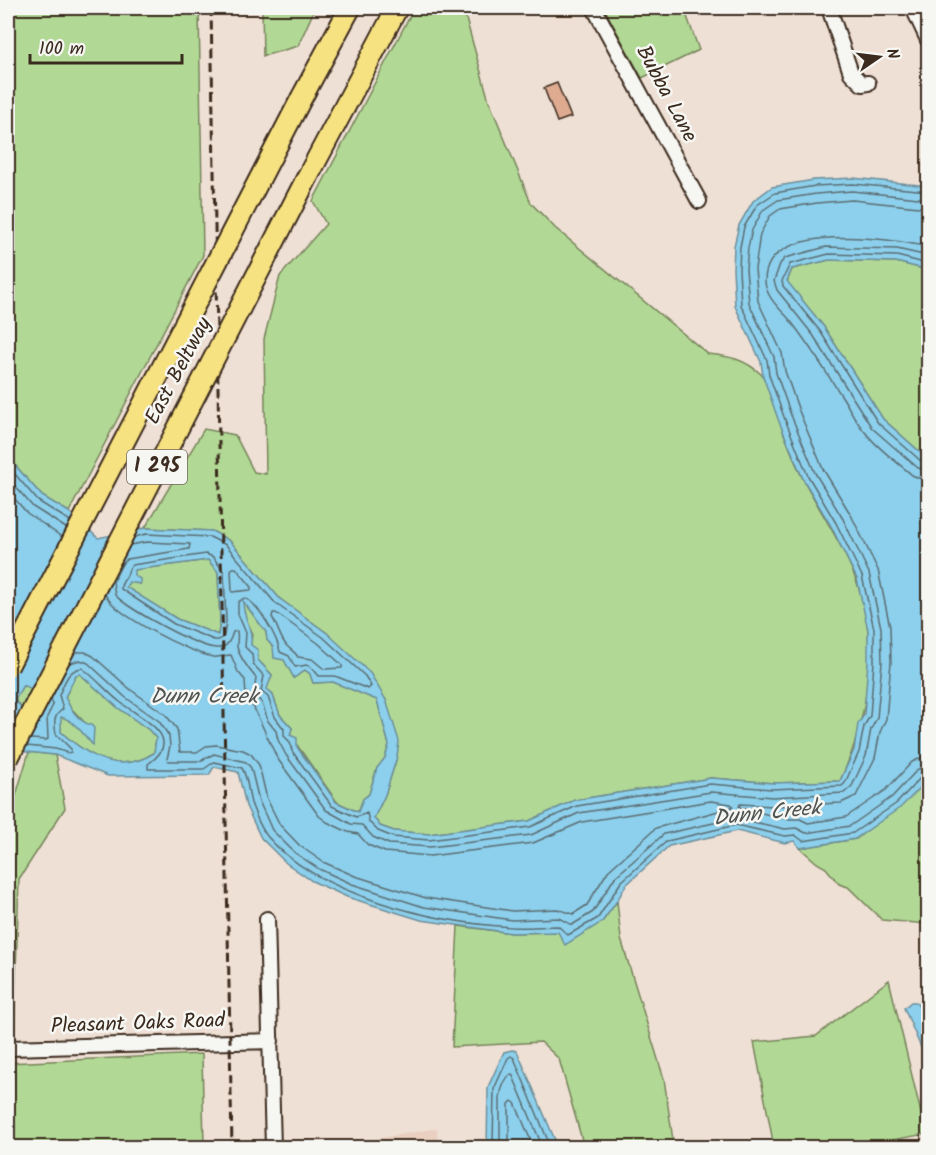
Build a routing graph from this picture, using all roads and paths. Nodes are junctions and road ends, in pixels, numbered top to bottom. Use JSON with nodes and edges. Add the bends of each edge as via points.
{"nodes":[{"id":1,"x":350,"y":8,"type":"edge"},
{"id":2,"x":397,"y":8,"type":"edge"},
{"id":3,"x":594,"y":8,"type":"edge"},
{"id":4,"x":829,"y":8,"type":"edge"},
{"id":5,"x":913,"y":8,"type":"edge"},
{"id":6,"x":928,"y":40,"type":"edge"},
{"id":7,"x":868,"y":83,"type":"dead end"},
{"id":8,"x":699,"y":201,"type":"dead end"},
{"id":9,"x":8,"y":666,"type":"edge"},
{"id":10,"x":8,"y":758,"type":"edge"},
{"id":11,"x":267,"y":919,"type":"dead end"},
{"id":12,"x":271,"y":1041,"type":"junction"},
{"id":13,"x":8,"y":1048,"type":"edge"},
{"id":14,"x":273,"y":1148,"type":"edge"}],
"edges":[{"from":1,"to":9,"type":"highway","name":"East Beltway","number":"I 295","bridge":true},
{"from":2,"to":10,"type":"highway","name":"East Beltway","number":"I 295","bridge":true},
{"from":3,"to":8,"type":"street","name":"Bubba Lane"},
{"from":4,"to":7,"type":"street","via":[[851,73],[862,84]]},
{"from":5,"to":6,"type":"street"},
{"from":11,"to":12,"type":"street"},
{"from":12,"to":13,"type":"street","name":"Pleasant Oaks Road"},
{"from":12,"to":14,"type":"street"}]}
